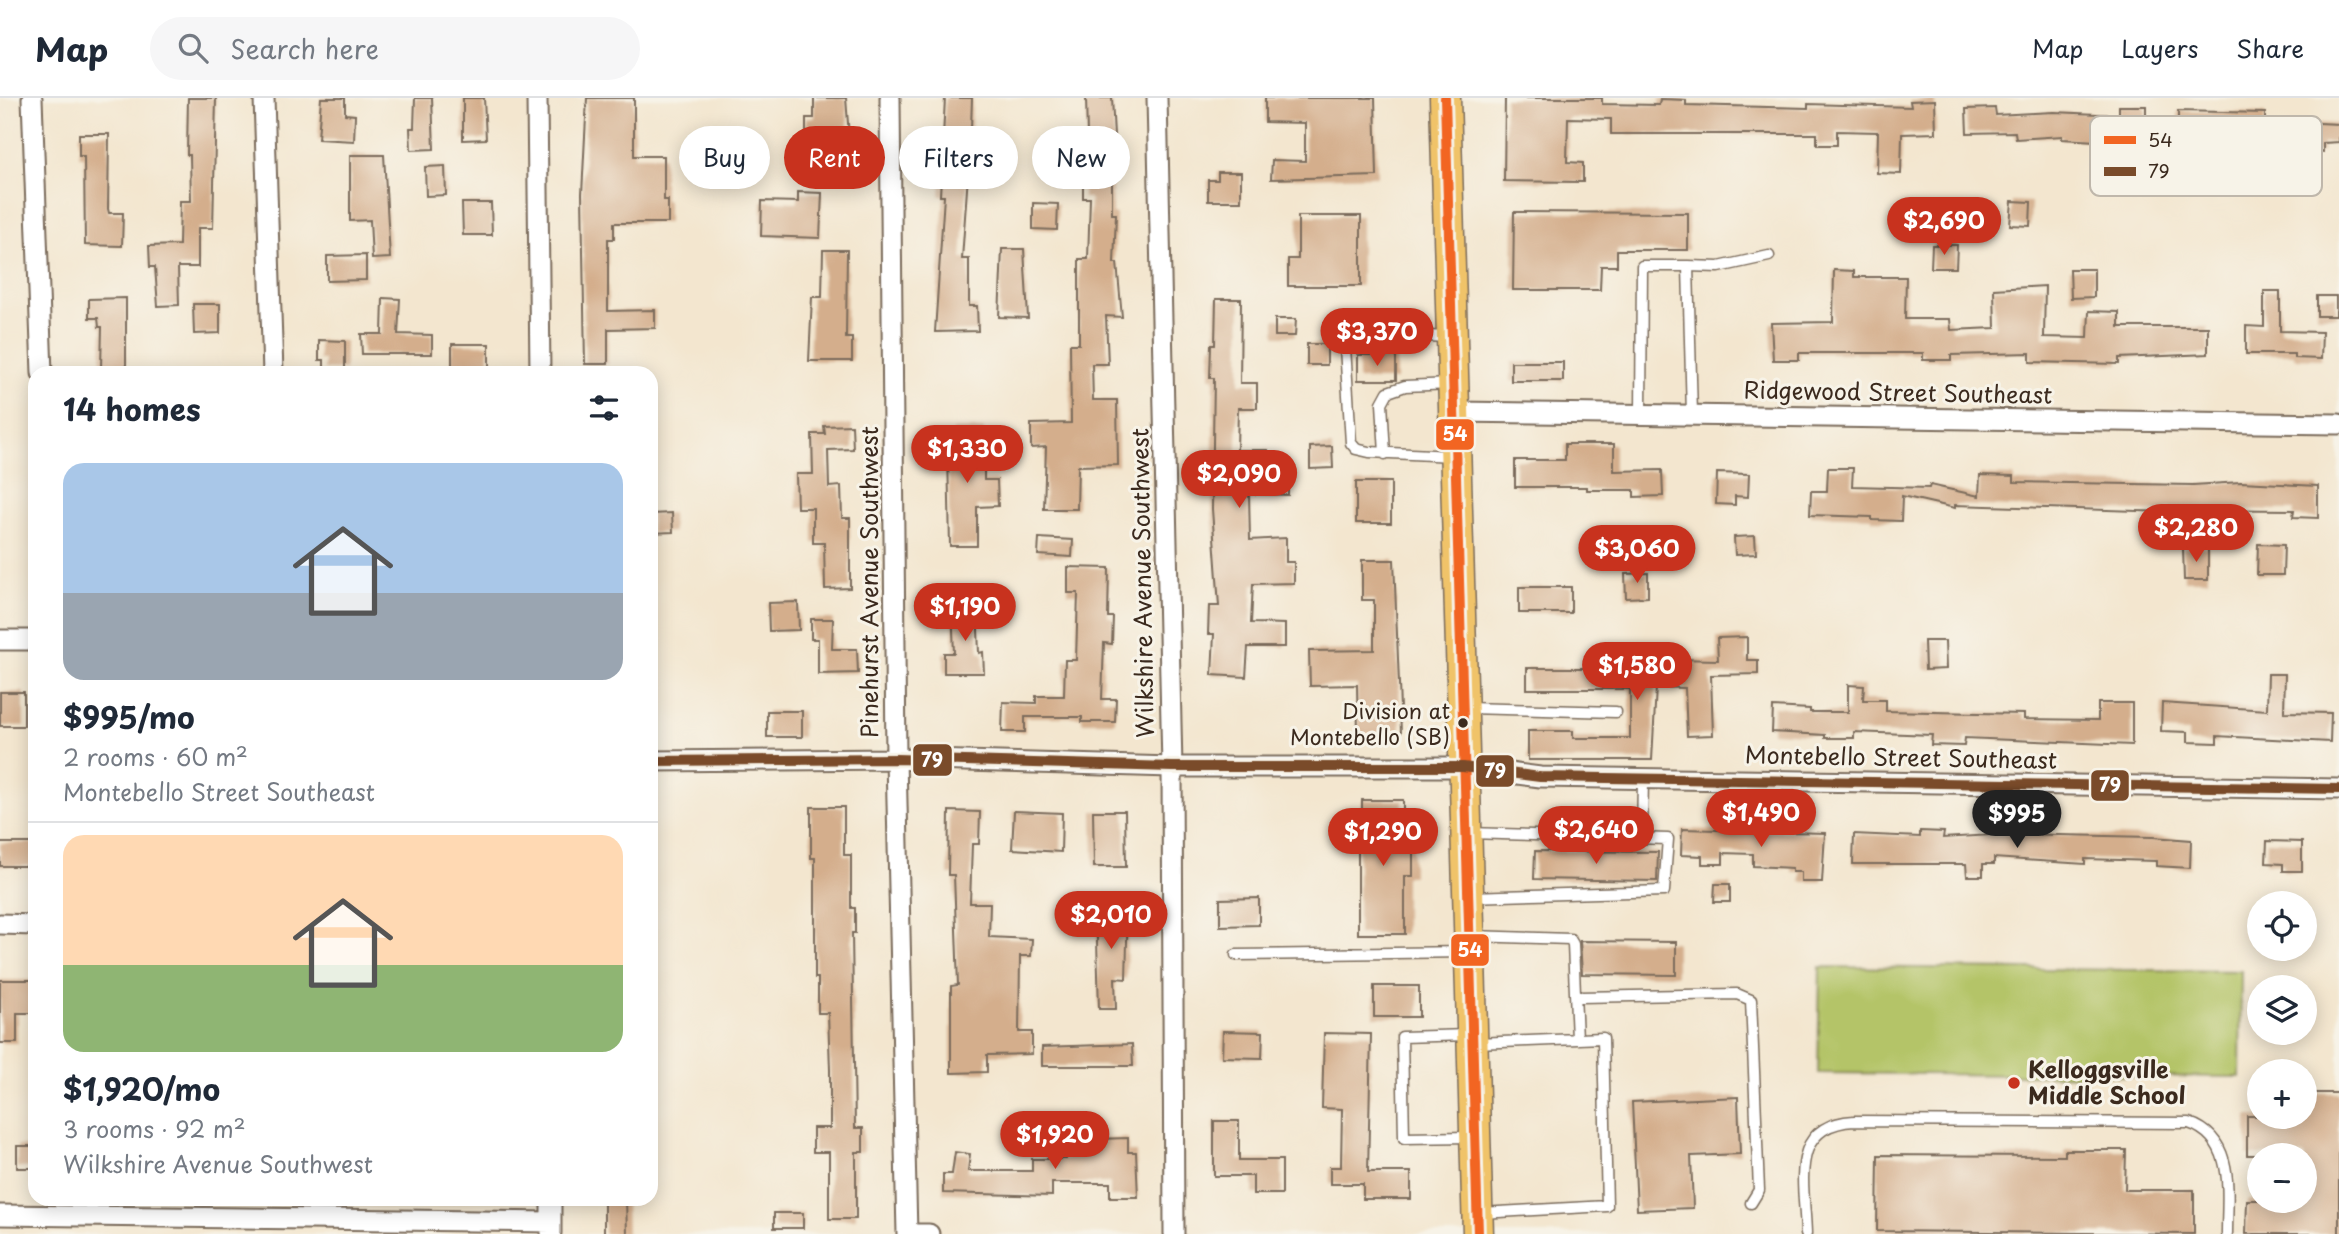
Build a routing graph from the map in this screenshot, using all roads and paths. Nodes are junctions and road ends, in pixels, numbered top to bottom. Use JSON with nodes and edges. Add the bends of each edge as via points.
{"nodes":[{"id":1,"x":32,"y":98,"type":"edge"},
{"id":2,"x":264,"y":98,"type":"edge"},
{"id":3,"x":537,"y":98,"type":"edge"},
{"id":4,"x":890,"y":98,"type":"edge"},
{"id":5,"x":1157,"y":98,"type":"edge"},
{"id":6,"x":1446,"y":98,"type":"edge"},
{"id":7,"x":1769,"y":256,"type":"dead end"},
{"id":8,"x":1688,"y":266,"type":"junction"},
{"id":9,"x":1453,"y":337,"type":"junction"},
{"id":10,"x":42,"y":366,"type":"edge"},
{"id":11,"x":273,"y":366,"type":"edge"},
{"id":12,"x":540,"y":366,"type":"edge"},
{"id":13,"x":1455,"y":398,"type":"junction"},
{"id":14,"x":1640,"y":414,"type":"junction"},
{"id":15,"x":1692,"y":415,"type":"junction"},
{"id":16,"x":2339,"y":424,"type":"edge"},
{"id":17,"x":1385,"y":454,"type":"junction"},
{"id":18,"x":1457,"y":456,"type":"junction"},
{"id":19,"x":0,"y":640,"type":"edge"},
{"id":20,"x":28,"y":640,"type":"edge"},
{"id":21,"x":1462,"y":708,"type":"junction"},
{"id":22,"x":1616,"y":712,"type":"dead end"},
{"id":23,"x":896,"y":759,"type":"junction"},
{"id":24,"x":658,"y":761,"type":"edge"},
{"id":25,"x":1172,"y":767,"type":"junction"},
{"id":26,"x":1463,"y":767,"type":"junction"},
{"id":27,"x":1643,"y":778,"type":"junction"},
{"id":28,"x":2339,"y":789,"type":"edge"},
{"id":29,"x":1465,"y":833,"type":"junction"},
{"id":30,"x":1642,"y":838,"type":"junction"},
{"id":31,"x":1467,"y":897,"type":"junction"},
{"id":32,"x":0,"y":924,"type":"edge"},
{"id":33,"x":28,"y":925,"type":"edge"},
{"id":34,"x":1469,"y":944,"type":"junction"},
{"id":35,"x":1236,"y":955,"type":"dead end"},
{"id":36,"x":1575,"y":993,"type":"junction"},
{"id":37,"x":1471,"y":1039,"type":"junction"},
{"id":38,"x":1577,"y":1039,"type":"junction"},
{"id":39,"x":1475,"y":1137,"type":"junction"},
{"id":40,"x":1751,"y":1203,"type":"dead end"},
{"id":41,"x":551,"y":1206,"type":"edge"},
{"id":42,"x":0,"y":1215,"type":"edge"},
{"id":43,"x":1478,"y":1223,"type":"edge"},
{"id":44,"x":551,"y":1228,"type":"edge"},
{"id":45,"x":907,"y":1234,"type":"edge"},
{"id":46,"x":929,"y":1234,"type":"edge"},
{"id":47,"x":1174,"y":1234,"type":"edge"},
{"id":48,"x":1806,"y":1234,"type":"edge"},
{"id":49,"x":2227,"y":1234,"type":"edge"}],
"edges":[{"from":1,"to":10,"type":"street"},
{"from":2,"to":11,"type":"street"},
{"from":3,"to":12,"type":"street"},
{"from":4,"to":23,"type":"street","name":"Pinehurst Avenue Southwest"},
{"from":5,"to":25,"type":"street","name":"Wilkshire Avenue Southwest"},
{"from":6,"to":9,"type":"main road"},
{"from":7,"to":8,"type":"lane","via":[[1719,267]]},
{"from":8,"to":14,"type":"lane","via":[[1642,266]]},
{"from":8,"to":15,"type":"lane"},
{"from":9,"to":13,"type":"main road"},
{"from":9,"to":17,"type":"lane","via":[[1348,336],[1351,443],[1356,449]]},
{"from":13,"to":14,"type":"street","name":"Ridgewood Street Southeast"},
{"from":13,"to":17,"type":"lane","via":[[1405,387],[1388,392],[1382,403]]},
{"from":13,"to":18,"type":"main road"},
{"from":14,"to":15,"type":"street","name":"Ridgewood Street Southeast"},
{"from":15,"to":16,"type":"street","name":"Ridgewood Street Southeast"},
{"from":17,"to":18,"type":"lane"},
{"from":18,"to":21,"type":"main road"},
{"from":19,"to":20,"type":"street"},
{"from":21,"to":22,"type":"lane"},
{"from":21,"to":26,"type":"main road"},
{"from":23,"to":24,"type":"street","name":"Montebello Street Southeast"},
{"from":23,"to":25,"type":"street","name":"Montebello Street Southeast"},
{"from":23,"to":45,"type":"street","name":"Pinehurst Avenue Southwest"},
{"from":25,"to":26,"type":"street","name":"Montebello Street Southeast"},
{"from":25,"to":47,"type":"street","name":"Wilkshire Avenue Southwest"},
{"from":26,"to":27,"type":"street","name":"Montebello Street Southeast","via":[[1540,777]]},
{"from":26,"to":29,"type":"main road"},
{"from":27,"to":28,"type":"street","name":"Montebello Street Southeast"},
{"from":27,"to":30,"type":"lane"},
{"from":29,"to":30,"type":"lane"},
{"from":29,"to":31,"type":"main road"},
{"from":30,"to":31,"type":"lane","via":[[1668,839],[1664,891]]},
{"from":31,"to":34,"type":"main road"},
{"from":32,"to":33,"type":"street"},
{"from":34,"to":35,"type":"lane"},
{"from":34,"to":36,"type":"lane","via":[[1570,939]]},
{"from":34,"to":37,"type":"main road"},
{"from":36,"to":38,"type":"lane"},
{"from":36,"to":40,"type":"lane","via":[[1580,997],[1737,994],[1751,1000],[1759,1190]]},
{"from":37,"to":38,"type":"lane"},
{"from":37,"to":39,"type":"main road"},
{"from":37,"to":39,"type":"lane","via":[[1402,1037],[1404,1138]]},
{"from":38,"to":43,"type":"lane","via":[[1604,1038],[1607,1206]]},
{"from":39,"to":43,"type":"main road"},
{"from":41,"to":44,"type":"street"},
{"from":42,"to":44,"type":"street"},
{"from":45,"to":46,"type":"street"},
{"from":48,"to":49,"type":"lane","via":[[1804,1153],[1824,1126],[1854,1121],[2189,1123],[2205,1129],[2223,1153]]}]}
